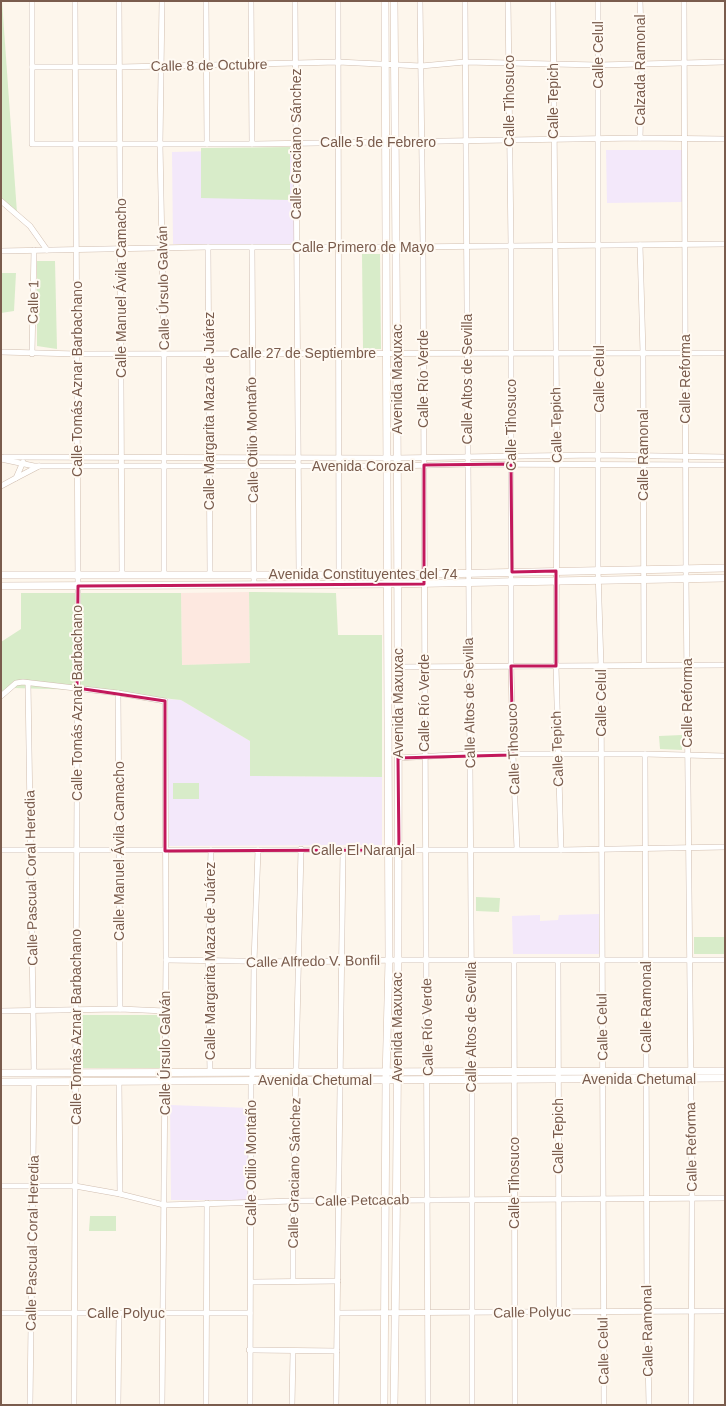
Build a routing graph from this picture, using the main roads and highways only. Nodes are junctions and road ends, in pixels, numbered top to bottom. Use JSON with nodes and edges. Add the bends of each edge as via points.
{"nodes":[{"id":1,"x":385,"y":1,"type":"edge"},
{"id":2,"x":394,"y":1,"type":"edge"},
{"id":3,"x":725,"y":568,"type":"edge"},
{"id":4,"x":1,"y":575,"type":"edge"},
{"id":5,"x":187,"y":575,"type":"junction"},
{"id":6,"x":388,"y":575,"type":"junction"},
{"id":7,"x":398,"y":575,"type":"junction"},
{"id":8,"x":725,"y":578,"type":"edge"},
{"id":9,"x":389,"y":584,"type":"junction"},
{"id":10,"x":398,"y":584,"type":"junction"},
{"id":11,"x":187,"y":585,"type":"junction"},
{"id":12,"x":1,"y":586,"type":"edge"},
{"id":13,"x":386,"y":1071,"type":"junction"},
{"id":14,"x":397,"y":1071,"type":"junction"},
{"id":15,"x":725,"y":1071,"type":"edge"},
{"id":16,"x":1,"y":1074,"type":"edge"},
{"id":17,"x":646,"y":1075,"type":"junction"},
{"id":18,"x":690,"y":1075,"type":"junction"},
{"id":19,"x":725,"y":1078,"type":"edge"},
{"id":20,"x":386,"y":1080,"type":"junction"},
{"id":21,"x":397,"y":1080,"type":"junction"},
{"id":22,"x":1,"y":1082,"type":"edge"},
{"id":23,"x":384,"y":1405,"type":"edge"},
{"id":24,"x":394,"y":1405,"type":"edge"}],
"edges":[{"from":1,"to":6,"type":"main road","name":"Avenida Maxuxac"},
{"from":2,"to":7,"type":"main road","name":"Avenida Maxuxac","via":[[397,142]]},
{"from":3,"to":7,"type":"main road","name":"Avenida Constituyentes del 74"},
{"from":4,"to":5,"type":"main road","name":"Avenida Constituyentes del 74"},
{"from":5,"to":6,"type":"main road","name":"Avenida Constituyentes del 74"},
{"from":5,"to":11,"type":"main road"},
{"from":6,"to":7,"type":"main road","name":"Avenida Constituyentes del 74"},
{"from":6,"to":9,"type":"main road","name":"Avenida Maxuxac"},
{"from":7,"to":10,"type":"main road","name":"Avenida Maxuxac"},
{"from":8,"to":10,"type":"main road","name":"Avenida Constituyentes del 74"},
{"from":9,"to":10,"type":"main road","name":"Avenida Constituyentes del 74"},
{"from":9,"to":11,"type":"main road","name":"Avenida Constituyentes del 74"},
{"from":9,"to":13,"type":"main road","name":"Avenida Maxuxac","via":[[389,960]]},
{"from":10,"to":14,"type":"main road","name":"Avenida Maxuxac"},
{"from":11,"to":12,"type":"main road","name":"Avenida Constituyentes del 74"},
{"from":13,"to":14,"type":"main road","name":"Avenida Chetumal"},
{"from":13,"to":16,"type":"main road","name":"Avenida Chetumal"},
{"from":13,"to":20,"type":"main road","name":"Avenida Maxuxac"},
{"from":14,"to":17,"type":"main road","name":"Avenida Chetumal","via":[[603,1071]]},
{"from":14,"to":21,"type":"main road","name":"Avenida Maxuxac"},
{"from":15,"to":18,"type":"main road","name":"Avenida Chetumal"},
{"from":17,"to":18,"type":"main road","name":"Avenida Chetumal"},
{"from":17,"to":21,"type":"main road","name":"Avenida Chetumal","via":[[603,1079]]},
{"from":18,"to":19,"type":"main road","name":"Avenida Chetumal"},
{"from":20,"to":21,"type":"main road","name":"Avenida Chetumal"},
{"from":20,"to":22,"type":"main road","name":"Avenida Chetumal"},
{"from":20,"to":23,"type":"main road","name":"Avenida Maxuxac"},
{"from":21,"to":24,"type":"main road","name":"Avenida Maxuxac"}]}
